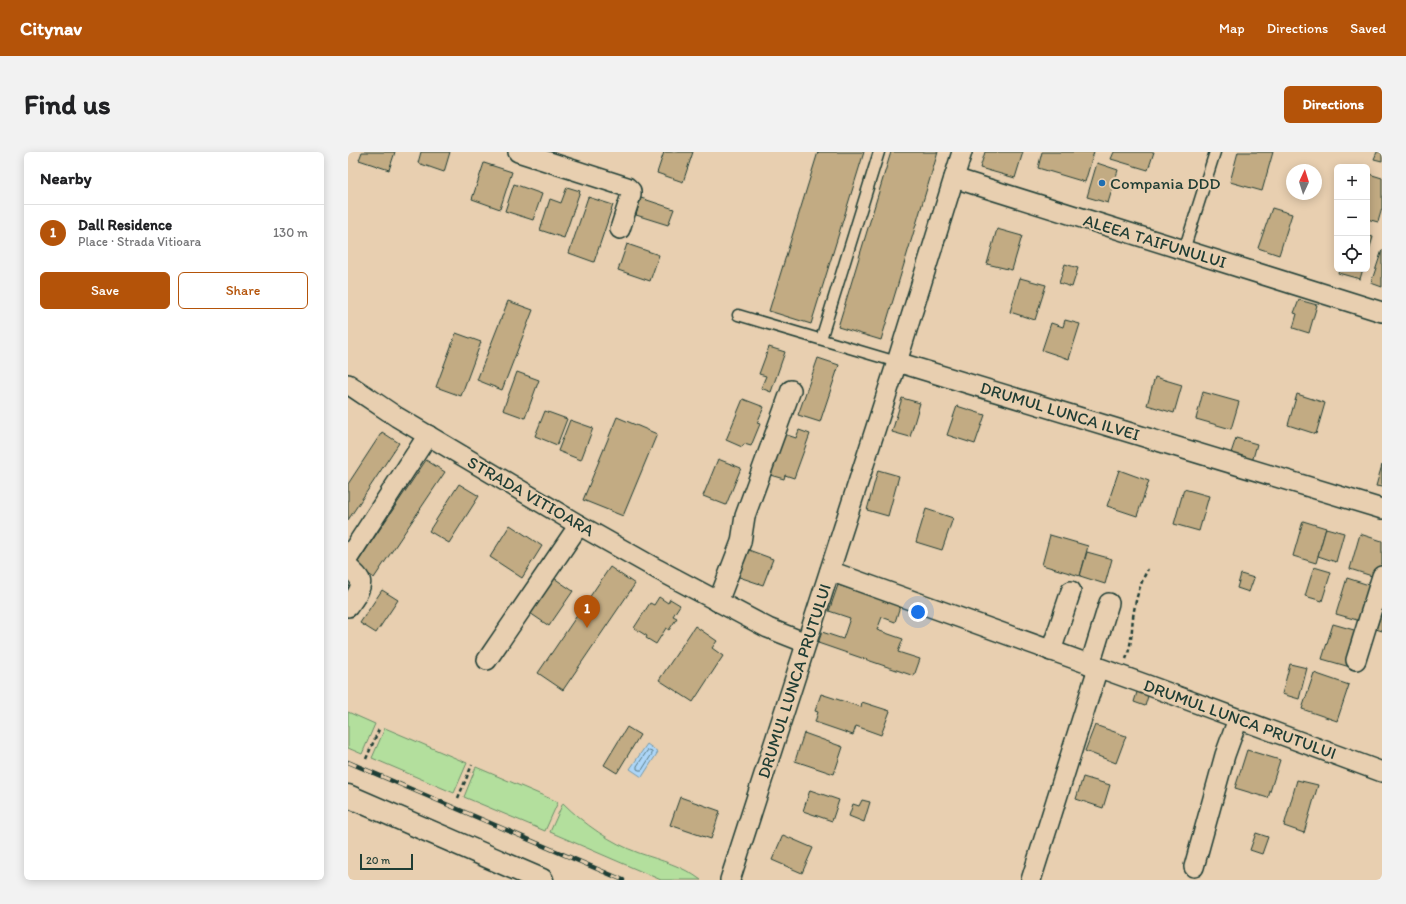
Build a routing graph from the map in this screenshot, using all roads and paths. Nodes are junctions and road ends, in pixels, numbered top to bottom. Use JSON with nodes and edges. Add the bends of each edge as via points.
{"nodes":[{"id":1,"x":518,"y":152,"type":"edge"},
{"id":2,"x":879,"y":152,"type":"edge"},
{"id":3,"x":962,"y":152,"type":"edge"},
{"id":4,"x":1215,"y":152,"type":"edge"},
{"id":5,"x":954,"y":178,"type":"junction"},
{"id":6,"x":620,"y":228,"type":"dead end"},
{"id":7,"x":1184,"y":250,"type":"junction"},
{"id":8,"x":1382,"y":312,"type":"edge"},
{"id":9,"x":738,"y":315,"type":"dead end"},
{"id":10,"x":821,"y":339,"type":"junction"},
{"id":11,"x":897,"y":362,"type":"junction"},
{"id":12,"x":348,"y":384,"type":"edge"},
{"id":13,"x":791,"y":390,"type":"dead end"},
{"id":14,"x":428,"y":436,"type":"junction"},
{"id":15,"x":1382,"y":510,"type":"edge"},
{"id":16,"x":579,"y":525,"type":"junction"},
{"id":17,"x":348,"y":558,"type":"edge"},
{"id":18,"x":348,"y":566,"type":"edge"},
{"id":19,"x":1148,"y":569,"type":"dead end"},
{"id":20,"x":830,"y":572,"type":"junction"},
{"id":21,"x":1382,"y":576,"type":"edge"},
{"id":22,"x":1071,"y":591,"type":"dead end"},
{"id":23,"x":718,"y":602,"type":"junction"},
{"id":24,"x":1109,"y":603,"type":"dead end"},
{"id":25,"x":348,"y":607,"type":"edge"},
{"id":26,"x":806,"y":643,"type":"junction"},
{"id":27,"x":1051,"y":651,"type":"junction"},
{"id":28,"x":487,"y":660,"type":"dead end"},
{"id":29,"x":1356,"y":660,"type":"dead end"},
{"id":30,"x":1094,"y":666,"type":"junction"},
{"id":31,"x":1121,"y":676,"type":"junction"},
{"id":32,"x":1238,"y":719,"type":"junction"},
{"id":33,"x":380,"y":727,"type":"dead end"},
{"id":34,"x":366,"y":759,"type":"dead end"},
{"id":35,"x":472,"y":765,"type":"dead end"},
{"id":36,"x":1382,"y":772,"type":"edge"},
{"id":37,"x":348,"y":796,"type":"edge"},
{"id":38,"x":458,"y":798,"type":"dead end"},
{"id":39,"x":1194,"y":867,"type":"dead end"},
{"id":40,"x":542,"y":880,"type":"edge"},
{"id":41,"x":730,"y":880,"type":"edge"},
{"id":42,"x":1032,"y":880,"type":"edge"}],
"edges":[{"from":1,"to":6,"type":"street","via":[[627,187],[631,195]]},
{"from":2,"to":10,"type":"lane"},
{"from":3,"to":5,"type":"street"},
{"from":4,"to":7,"type":"lane"},
{"from":5,"to":7,"type":"street","name":"ALEEA TAIFUNULUI"},
{"from":5,"to":11,"type":"street"},
{"from":7,"to":8,"type":"street","name":"ALEEA TAIFUNULUI"},
{"from":9,"to":10,"type":"lane","name":"DRUMUL LUNCA ILVEI"},
{"from":10,"to":11,"type":"lane","name":"DRUMUL LUNCA ILVEI"},
{"from":11,"to":15,"type":"street","name":"DRUMUL LUNCA ILVEI"},
{"from":11,"to":20,"type":"street"},
{"from":12,"to":14,"type":"street","name":"STRADA VITIOARA"},
{"from":13,"to":23,"type":"street","via":[[745,516],[741,542]]},
{"from":14,"to":16,"type":"street","name":"STRADA VITIOARA"},
{"from":14,"to":17,"type":"street"},
{"from":16,"to":23,"type":"street","name":"STRADA VITIOARA"},
{"from":16,"to":28,"type":"street"},
{"from":18,"to":25,"type":"street","via":[[361,583]]},
{"from":19,"to":31,"type":"path","via":[[1139,590],[1130,650]]},
{"from":20,"to":26,"type":"street","name":"DRUMUL LUNCA PRUTULUI"},
{"from":20,"to":27,"type":"street","name":"DRUMUL LUNCA PRUTULUI"},
{"from":21,"to":29,"type":"street"},
{"from":22,"to":27,"type":"street"},
{"from":23,"to":26,"type":"street","name":"STRADA VITIOARA","via":[[768,628]]},
{"from":24,"to":30,"type":"street"},
{"from":26,"to":41,"type":"street","name":"DRUMUL LUNCA PRUTULUI"},
{"from":27,"to":30,"type":"street","name":"DRUMUL LUNCA PRUTULUI"},
{"from":30,"to":31,"type":"street","name":"DRUMUL LUNCA PRUTULUI"},
{"from":30,"to":42,"type":"street"},
{"from":31,"to":32,"type":"street","name":"DRUMUL LUNCA PRUTULUI"},
{"from":32,"to":36,"type":"street","name":"DRUMUL LUNCA PRUTULUI"},
{"from":32,"to":39,"type":"street","via":[[1225,755]]},
{"from":33,"to":34,"type":"path"},
{"from":35,"to":38,"type":"path"},
{"from":37,"to":40,"type":"street"}]}
